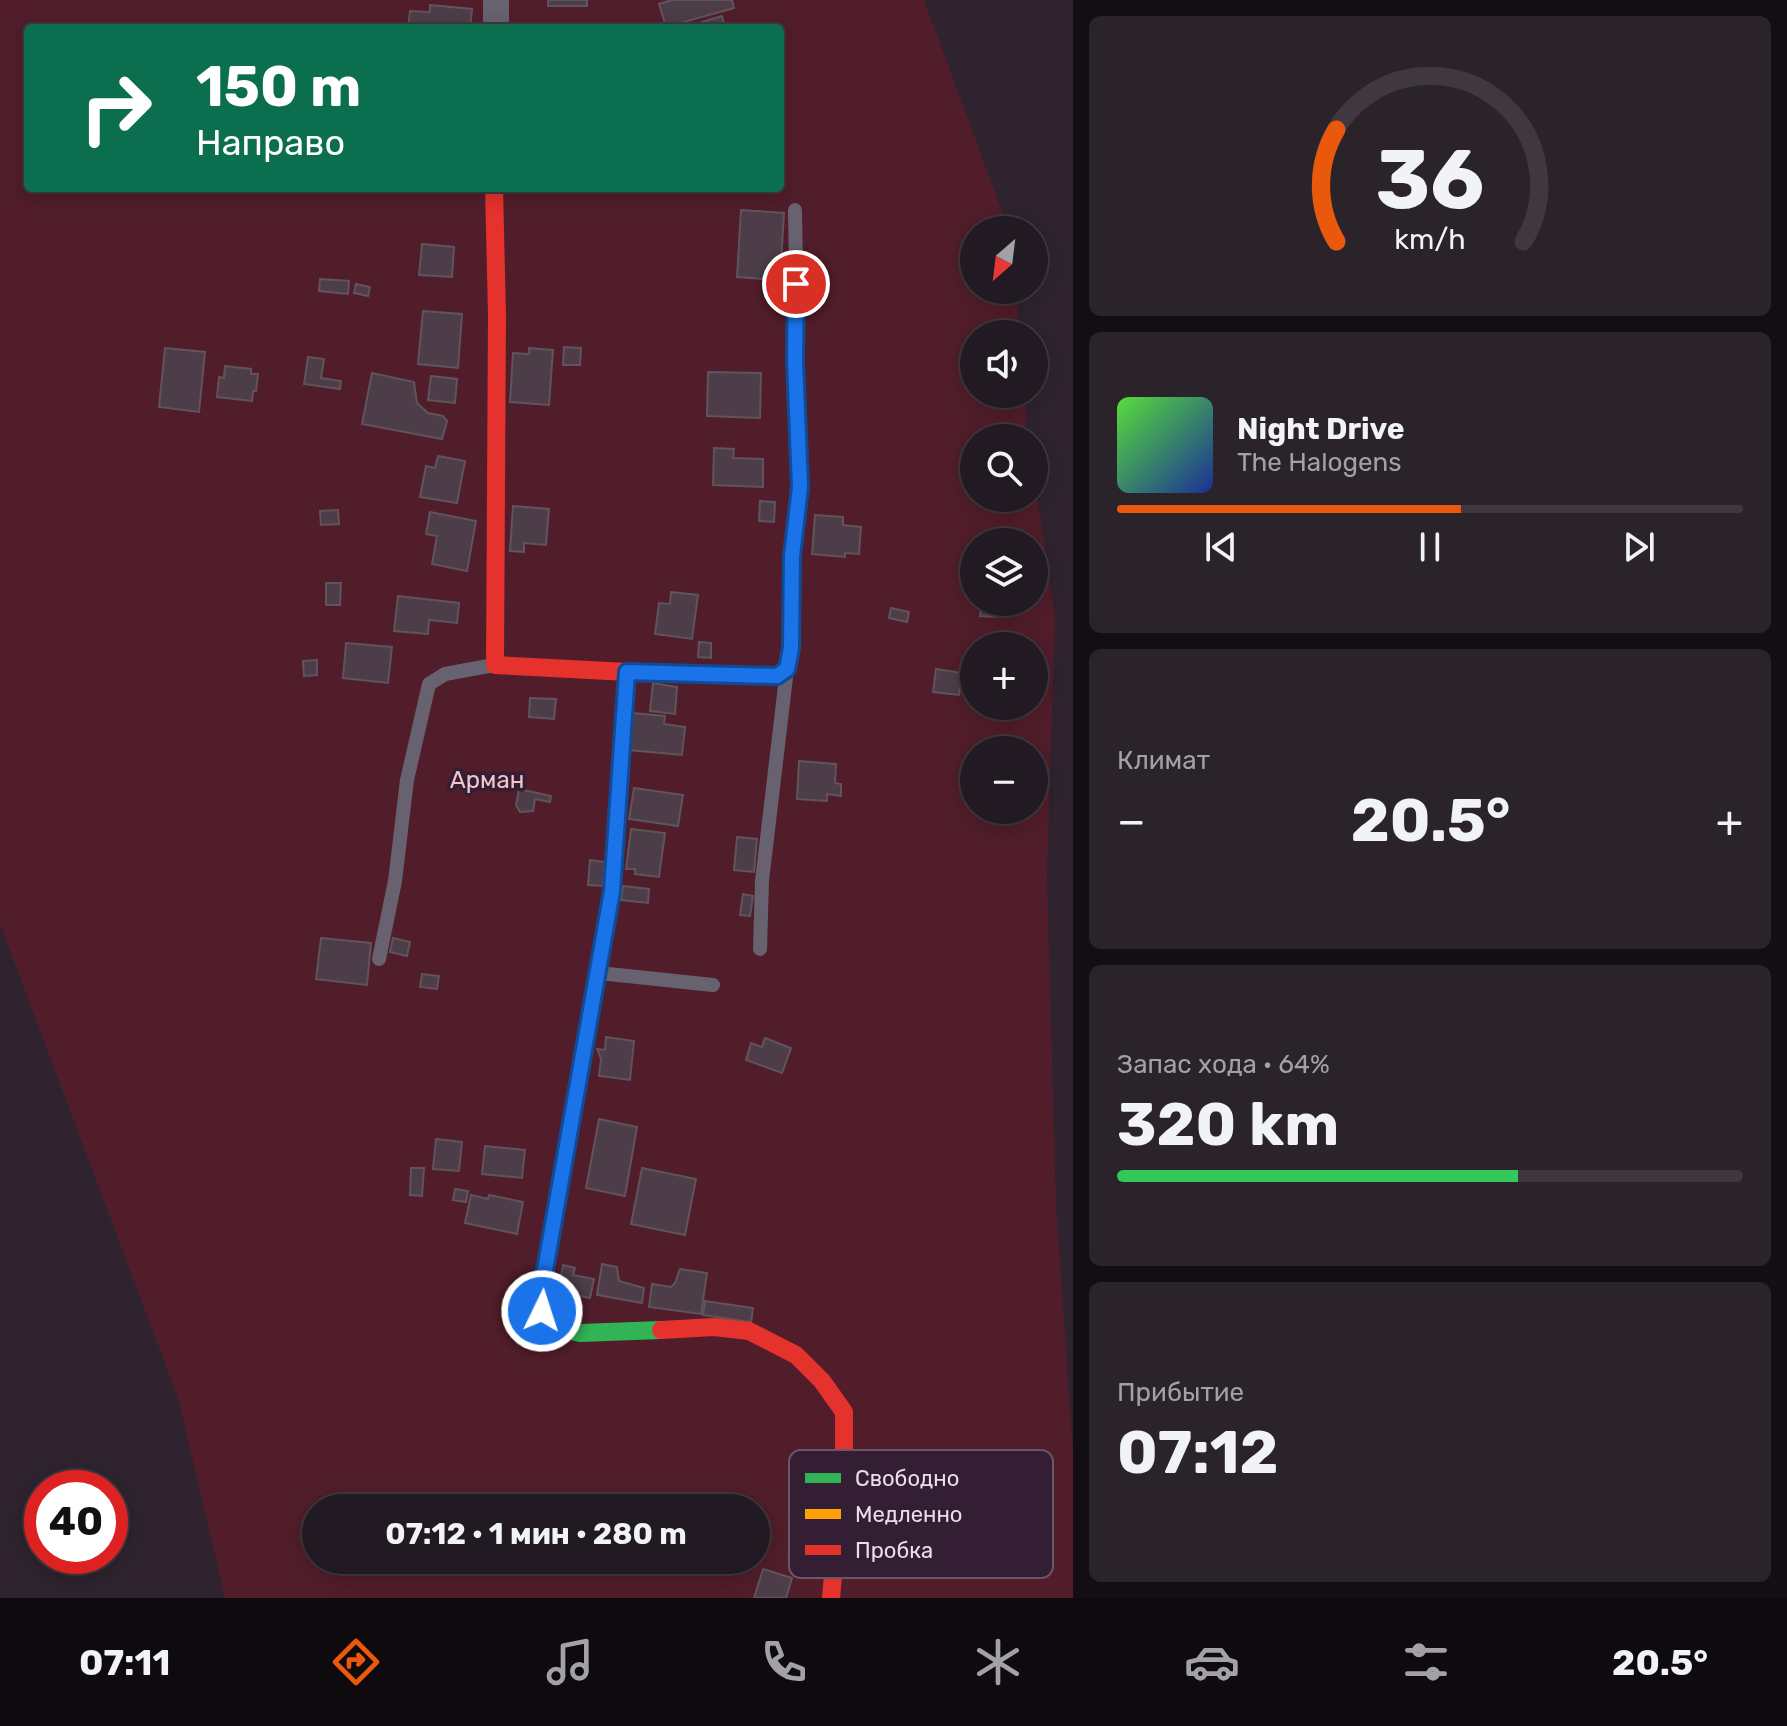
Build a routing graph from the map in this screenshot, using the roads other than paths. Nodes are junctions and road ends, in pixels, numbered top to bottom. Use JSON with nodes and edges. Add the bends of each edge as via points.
{"nodes":[{"id":1,"x":496,"y":0,"type":"edge"},
{"id":2,"x":496,"y":24,"type":"edge"},
{"id":3,"x":494,"y":192,"type":"edge"},
{"id":4,"x":795,"y":210,"type":"dead end"},
{"id":5,"x":495,"y":665,"type":"junction"},
{"id":6,"x":787,"y":669,"type":"junction"},
{"id":7,"x":627,"y":672,"type":"junction"},
{"id":8,"x":760,"y":949,"type":"dead end"},
{"id":9,"x":379,"y":959,"type":"dead end"},
{"id":10,"x":598,"y":973,"type":"junction"},
{"id":11,"x":713,"y":985,"type":"dead end"},
{"id":12,"x":844,"y":1450,"type":"edge"},
{"id":13,"x":833,"y":1578,"type":"edge"},
{"id":14,"x":831,"y":1598,"type":"edge"}],
"edges":[{"from":1,"to":2,"type":"street"},
{"from":3,"to":5,"type":"street"},
{"from":4,"to":6,"type":"lane","via":[[800,487]]},
{"from":5,"to":7,"type":"street"},
{"from":5,"to":9,"type":"lane","via":[[445,674],[429,684],[407,780]]},
{"from":6,"to":7,"type":"lane","via":[[777,676]]},
{"from":6,"to":8,"type":"lane","via":[[762,881]]},
{"from":7,"to":10,"type":"street","via":[[612,891]]},
{"from":10,"to":11,"type":"lane"},
{"from":10,"to":12,"type":"street","via":[[542,1311],[552,1326],[580,1333],[714,1327],[749,1331],[796,1355],[813,1372],[844,1412]]},
{"from":13,"to":14,"type":"street"}]}
